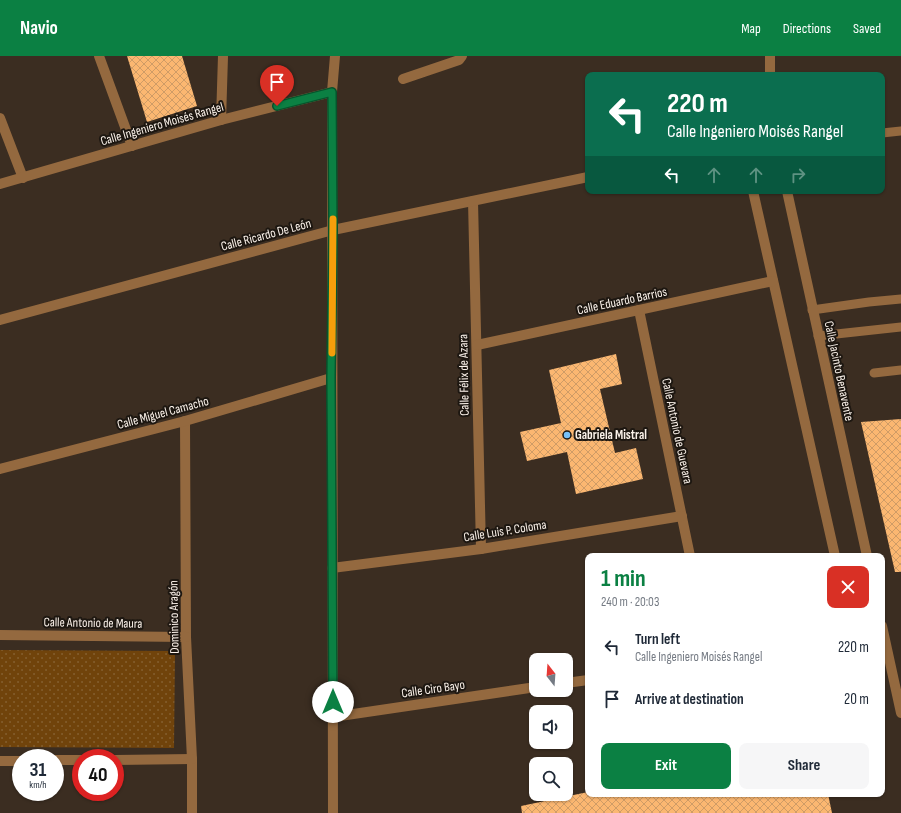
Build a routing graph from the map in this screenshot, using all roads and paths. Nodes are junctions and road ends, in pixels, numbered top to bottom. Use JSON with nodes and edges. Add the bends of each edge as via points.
{"nodes":[{"id":1,"x":99,"y":56,"type":"edge"},
{"id":2,"x":223,"y":56,"type":"edge"},
{"id":3,"x":335,"y":56,"type":"edge"},
{"id":4,"x":462,"y":56,"type":"edge"},
{"id":5,"x":770,"y":56,"type":"edge"},
{"id":6,"x":770,"y":72,"type":"edge"},
{"id":7,"x":403,"y":79,"type":"dead end"},
{"id":8,"x":332,"y":92,"type":"junction"},
{"id":9,"x":0,"y":118,"type":"edge"},
{"id":10,"x":221,"y":120,"type":"junction"},
{"id":11,"x":901,"y":132,"type":"edge"},
{"id":12,"x":885,"y":133,"type":"edge"},
{"id":13,"x":132,"y":146,"type":"junction"},
{"id":14,"x":23,"y":178,"type":"junction"},
{"id":15,"x":585,"y":178,"type":"edge"},
{"id":16,"x":0,"y":184,"type":"edge"},
{"id":17,"x":754,"y":194,"type":"edge"},
{"id":18,"x":788,"y":194,"type":"edge"},
{"id":19,"x":473,"y":201,"type":"junction"},
{"id":20,"x":333,"y":230,"type":"junction"},
{"id":21,"x":773,"y":281,"type":"junction"},
{"id":22,"x":901,"y":299,"type":"edge"},
{"id":23,"x":639,"y":310,"type":"junction"},
{"id":24,"x":812,"y":310,"type":"junction"},
{"id":25,"x":0,"y":320,"type":"edge"},
{"id":26,"x":901,"y":327,"type":"edge"},
{"id":27,"x":818,"y":336,"type":"junction"},
{"id":28,"x":477,"y":345,"type":"junction"},
{"id":29,"x":901,"y":370,"type":"edge"},
{"id":30,"x":874,"y":373,"type":"dead end"},
{"id":31,"x":331,"y":378,"type":"junction"},
{"id":32,"x":185,"y":421,"type":"junction"},
{"id":33,"x":0,"y":469,"type":"edge"},
{"id":34,"x":682,"y":516,"type":"junction"},
{"id":35,"x":481,"y":549,"type":"junction"},
{"id":36,"x":689,"y":553,"type":"edge"},
{"id":37,"x":834,"y":553,"type":"edge"},
{"id":38,"x":865,"y":553,"type":"edge"},
{"id":39,"x":332,"y":568,"type":"junction"},
{"id":40,"x":0,"y":636,"type":"edge"},
{"id":41,"x":186,"y":637,"type":"junction"},
{"id":42,"x":885,"y":641,"type":"edge"},
{"id":43,"x":585,"y":680,"type":"edge"},
{"id":44,"x":573,"y":682,"type":"edge"},
{"id":45,"x":529,"y":688,"type":"edge"},
{"id":46,"x":901,"y":713,"type":"edge"},
{"id":47,"x":333,"y":717,"type":"junction"},
{"id":48,"x":124,"y":760,"type":"edge"},
{"id":49,"x":192,"y":760,"type":"junction"},
{"id":50,"x":0,"y":761,"type":"edge"},
{"id":51,"x":12,"y":761,"type":"edge"},
{"id":52,"x":192,"y":813,"type":"edge"},
{"id":53,"x":333,"y":813,"type":"edge"}],
"edges":[{"from":1,"to":13,"type":"street"},
{"from":2,"to":10,"type":"street"},
{"from":3,"to":8,"type":"street"},
{"from":4,"to":7,"type":"street","via":[[459,60]]},
{"from":5,"to":6,"type":"street"},
{"from":8,"to":10,"type":"street","name":"Calle Ingeniero Moisés Rangel"},
{"from":8,"to":20,"type":"street"},
{"from":9,"to":14,"type":"street"},
{"from":10,"to":13,"type":"street","name":"Calle Ingeniero Moisés Rangel"},
{"from":11,"to":12,"type":"lane"},
{"from":13,"to":14,"type":"street","name":"Calle Ingeniero Moisés Rangel"},
{"from":14,"to":16,"type":"street","name":"Calle Ingeniero Moisés Rangel"},
{"from":15,"to":19,"type":"street","name":"Calle Ricardo De León"},
{"from":17,"to":21,"type":"street"},
{"from":18,"to":24,"type":"street","name":"Calle Jacinto Benavente"},
{"from":19,"to":20,"type":"street","name":"Calle Ricardo De León"},
{"from":19,"to":28,"type":"street","name":"Calle Félix de Azara"},
{"from":20,"to":25,"type":"street","name":"Calle Ricardo De León"},
{"from":20,"to":31,"type":"street"},
{"from":21,"to":23,"type":"street","name":"Calle Eduardo Barrios"},
{"from":21,"to":37,"type":"street"},
{"from":22,"to":24,"type":"lane"},
{"from":23,"to":28,"type":"street","name":"Calle Eduardo Barrios"},
{"from":23,"to":34,"type":"street","name":"Calle Antonio de Guevara"},
{"from":24,"to":27,"type":"street","name":"Calle Jacinto Benavente"},
{"from":26,"to":27,"type":"lane"},
{"from":27,"to":38,"type":"street","name":"Calle Jacinto Benavente"},
{"from":28,"to":35,"type":"street","name":"Calle Félix de Azara"},
{"from":29,"to":30,"type":"lane"},
{"from":31,"to":32,"type":"street","name":"Calle Miguel Camacho"},
{"from":31,"to":39,"type":"street"},
{"from":32,"to":33,"type":"street","name":"Calle Miguel Camacho"},
{"from":32,"to":41,"type":"street","name":"Dominico Aragón"},
{"from":34,"to":35,"type":"street","name":"Calle Luis P. Coloma"},
{"from":34,"to":36,"type":"street","name":"Calle Antonio de Guevara"},
{"from":35,"to":39,"type":"street","name":"Calle Luis P. Coloma"},
{"from":39,"to":47,"type":"street"},
{"from":40,"to":41,"type":"street","name":"Calle Antonio de Maura"},
{"from":41,"to":49,"type":"street","name":"Dominico Aragón"},
{"from":42,"to":46,"type":"street"},
{"from":43,"to":44,"type":"street"},
{"from":45,"to":47,"type":"street","name":"Calle Ciro Bayo"},
{"from":47,"to":53,"type":"street"},
{"from":48,"to":49,"type":"street"},
{"from":49,"to":52,"type":"street","name":"Dominico Aragón"},
{"from":50,"to":51,"type":"street"}]}
